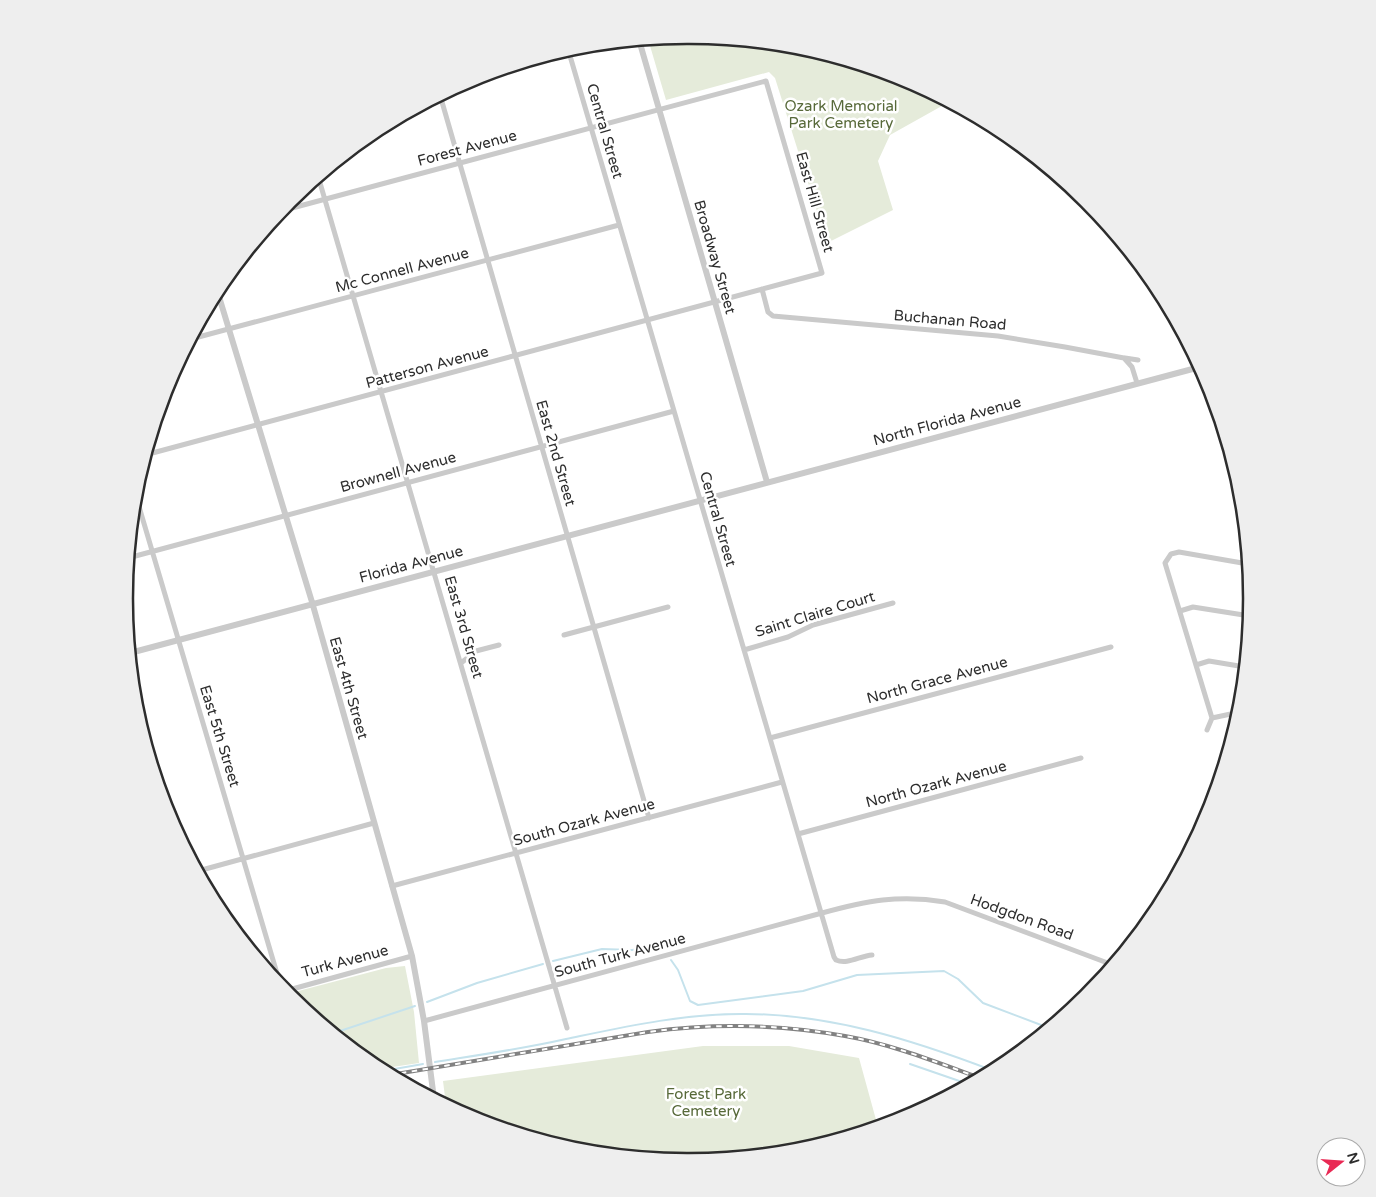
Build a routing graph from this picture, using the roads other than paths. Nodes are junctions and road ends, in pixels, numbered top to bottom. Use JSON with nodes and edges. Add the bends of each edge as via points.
{"nodes":[{"id":1,"x":641,"y":46,"type":"edge"},
{"id":2,"x":570,"y":56,"type":"edge"},
{"id":3,"x":766,"y":81,"type":"joint"},
{"id":4,"x":442,"y":102,"type":"edge"},
{"id":5,"x":659,"y":110,"type":"junction"},
{"id":6,"x":591,"y":127,"type":"junction"},
{"id":7,"x":460,"y":162,"type":"junction"},
{"id":8,"x":320,"y":183,"type":"edge"},
{"id":9,"x":325,"y":199,"type":"junction"},
{"id":10,"x":295,"y":207,"type":"edge"},
{"id":11,"x":619,"y":225,"type":"junction"},
{"id":12,"x":487,"y":259,"type":"junction"},
{"id":13,"x":822,"y":273,"type":"joint"},
{"id":14,"x":762,"y":289,"type":"junction"},
{"id":15,"x":354,"y":296,"type":"junction"},
{"id":16,"x":220,"y":301,"type":"edge"},
{"id":17,"x":715,"y":301,"type":"junction"},
{"id":18,"x":647,"y":321,"type":"junction"},
{"id":19,"x":228,"y":329,"type":"junction"},
{"id":20,"x":199,"y":337,"type":"edge"},
{"id":21,"x":515,"y":356,"type":"junction"},
{"id":22,"x":1122,"y":357,"type":"junction"},
{"id":23,"x":1138,"y":360,"type":"dead end"},
{"id":24,"x":1193,"y":369,"type":"edge"},
{"id":25,"x":1137,"y":383,"type":"junction"},
{"id":26,"x":382,"y":393,"type":"junction"},
{"id":27,"x":674,"y":411,"type":"junction"},
{"id":28,"x":257,"y":425,"type":"junction"},
{"id":29,"x":541,"y":446,"type":"junction"},
{"id":30,"x":153,"y":453,"type":"edge"},
{"id":31,"x":408,"y":482,"type":"junction"},
{"id":32,"x":767,"y":482,"type":"junction"},
{"id":33,"x":700,"y":500,"type":"junction"},
{"id":34,"x":140,"y":512,"type":"edge"},
{"id":35,"x":285,"y":515,"type":"junction"},
{"id":36,"x":566,"y":536,"type":"junction"},
{"id":37,"x":152,"y":552,"type":"junction"},
{"id":38,"x":135,"y":556,"type":"edge"},
{"id":39,"x":1242,"y":563,"type":"edge"},
{"id":40,"x":434,"y":571,"type":"junction"},
{"id":41,"x":312,"y":602,"type":"junction"},
{"id":42,"x":893,"y":603,"type":"dead end"},
{"id":43,"x":668,"y":607,"type":"dead end"},
{"id":44,"x":1180,"y":611,"type":"junction"},
{"id":45,"x":1243,"y":615,"type":"edge"},
{"id":46,"x":593,"y":627,"type":"junction"},
{"id":47,"x":564,"y":635,"type":"dead end"},
{"id":48,"x":179,"y":640,"type":"junction"},
{"id":49,"x":499,"y":645,"type":"dead end"},
{"id":50,"x":1111,"y":647,"type":"dead end"},
{"id":51,"x":744,"y":650,"type":"junction"},
{"id":52,"x":136,"y":651,"type":"edge"},
{"id":53,"x":461,"y":663,"type":"junction"},
{"id":54,"x":1196,"y":665,"type":"junction"},
{"id":55,"x":1239,"y":666,"type":"edge"},
{"id":56,"x":1230,"y":714,"type":"edge"},
{"id":57,"x":1212,"y":718,"type":"junction"},
{"id":58,"x":1206,"y":730,"type":"dead end"},
{"id":59,"x":770,"y":738,"type":"junction"},
{"id":60,"x":1082,"y":758,"type":"dead end"},
{"id":61,"x":782,"y":782,"type":"junction"},
{"id":62,"x":649,"y":818,"type":"junction"},
{"id":63,"x":374,"y":823,"type":"junction"},
{"id":64,"x":798,"y":834,"type":"junction"},
{"id":65,"x":516,"y":853,"type":"junction"},
{"id":66,"x":244,"y":859,"type":"junction"},
{"id":67,"x":204,"y":869,"type":"edge"},
{"id":68,"x":392,"y":886,"type":"junction"},
{"id":69,"x":822,"y":913,"type":"junction"},
{"id":70,"x":412,"y":956,"type":"junction"},
{"id":71,"x":872,"y":956,"type":"dead end"},
{"id":72,"x":1107,"y":962,"type":"edge"},
{"id":73,"x":276,"y":970,"type":"edge"},
{"id":74,"x":554,"y":986,"type":"junction"},
{"id":75,"x":294,"y":988,"type":"edge"},
{"id":76,"x":424,"y":1021,"type":"junction"},
{"id":77,"x":567,"y":1028,"type":"dead end"},
{"id":78,"x":433,"y":1091,"type":"edge"}],
"edges":[{"from":1,"to":5,"type":"street","name":"Broadway Street"},
{"from":2,"to":6,"type":"street","name":"Central Street"},
{"from":3,"to":5,"type":"street","name":"Forest Avenue"},
{"from":3,"to":13,"type":"street","name":"East Hill Street"},
{"from":4,"to":7,"type":"street","name":"East 2nd Street"},
{"from":5,"to":6,"type":"street","name":"Forest Avenue"},
{"from":5,"to":17,"type":"street","name":"Broadway Street"},
{"from":6,"to":7,"type":"street","name":"Forest Avenue"},
{"from":6,"to":11,"type":"street","name":"Central Street"},
{"from":7,"to":9,"type":"street","name":"Forest Avenue"},
{"from":7,"to":12,"type":"street","name":"East 2nd Street"},
{"from":8,"to":9,"type":"street","name":"East 3rd Street"},
{"from":9,"to":10,"type":"street","name":"Forest Avenue"},
{"from":9,"to":15,"type":"street","name":"East 3rd Street"},
{"from":11,"to":12,"type":"street","name":"Mc Connell Avenue"},
{"from":11,"to":18,"type":"street","name":"Central Street"},
{"from":12,"to":15,"type":"street","name":"Mc Connell Avenue"},
{"from":12,"to":21,"type":"street","name":"East 2nd Street"},
{"from":13,"to":14,"type":"street","name":"Patterson Avenue"},
{"from":14,"to":17,"type":"street","name":"Patterson Avenue"},
{"from":14,"to":22,"type":"street","name":"Buchanan Road","via":[[768,312],[774,316],[998,336]]},
{"from":15,"to":19,"type":"street","name":"Mc Connell Avenue"},
{"from":15,"to":26,"type":"street","name":"East 3rd Street"},
{"from":16,"to":19,"type":"street","name":"East 4th Street"},
{"from":17,"to":18,"type":"street","name":"Patterson Avenue"},
{"from":17,"to":32,"type":"street","name":"Broadway Street"},
{"from":18,"to":21,"type":"street","name":"Patterson Avenue"},
{"from":18,"to":27,"type":"street","name":"Central Street"},
{"from":19,"to":20,"type":"street","name":"Mc Connell Avenue"},
{"from":19,"to":28,"type":"street","name":"East 4th Street"},
{"from":21,"to":26,"type":"street","name":"Patterson Avenue"},
{"from":21,"to":29,"type":"street","name":"East 2nd Street"},
{"from":22,"to":23,"type":"street","name":"Buchanan Road"},
{"from":22,"to":25,"type":"street","via":[[1131,364]]},
{"from":24,"to":25,"type":"street","name":"North Florida Avenue"},
{"from":25,"to":32,"type":"street","name":"North Florida Avenue"},
{"from":26,"to":28,"type":"street","name":"Patterson Avenue"},
{"from":26,"to":31,"type":"street","name":"East 3rd Street"},
{"from":27,"to":29,"type":"street","name":"Brownell Avenue"},
{"from":27,"to":33,"type":"street","name":"Central Street"},
{"from":28,"to":30,"type":"street","name":"Patterson Avenue"},
{"from":28,"to":35,"type":"street","name":"East 4th Street"},
{"from":29,"to":31,"type":"street","name":"Brownell Avenue"},
{"from":29,"to":36,"type":"street","name":"East 2nd Street"},
{"from":31,"to":35,"type":"street","name":"Brownell Avenue"},
{"from":31,"to":40,"type":"street","name":"East 3rd Street"},
{"from":32,"to":33,"type":"street","name":"North Florida Avenue"},
{"from":33,"to":36,"type":"street","name":"Florida Avenue"},
{"from":33,"to":51,"type":"street","name":"Central Street"},
{"from":34,"to":37,"type":"street","name":"East 5th Street"},
{"from":35,"to":37,"type":"street","name":"Brownell Avenue"},
{"from":35,"to":41,"type":"street","name":"East 4th Street"},
{"from":36,"to":40,"type":"street","name":"Florida Avenue"},
{"from":36,"to":46,"type":"street","name":"East 2nd Street"},
{"from":37,"to":38,"type":"street","name":"Brownell Avenue"},
{"from":37,"to":48,"type":"street","name":"East 5th Street"},
{"from":39,"to":44,"type":"street","via":[[1179,552],[1171,554],[1165,564]]},
{"from":40,"to":41,"type":"street","name":"Florida Avenue"},
{"from":40,"to":53,"type":"street","name":"East 3rd Street"},
{"from":41,"to":48,"type":"street","name":"Florida Avenue"},
{"from":41,"to":63,"type":"street","name":"East 4th Street"},
{"from":42,"to":51,"type":"street","name":"Saint Claire Court","via":[[813,625]]},
{"from":43,"to":46,"type":"street"},
{"from":44,"to":45,"type":"street","via":[[1193,607]]},
{"from":44,"to":54,"type":"street"},
{"from":46,"to":47,"type":"street"},
{"from":46,"to":62,"type":"street","name":"East 2nd Street"},
{"from":48,"to":52,"type":"street","name":"Florida Avenue"},
{"from":48,"to":66,"type":"street","name":"East 5th Street"},
{"from":49,"to":53,"type":"street","via":[[473,652]]},
{"from":50,"to":59,"type":"street","name":"North Grace Avenue"},
{"from":51,"to":59,"type":"street","name":"Central Street"},
{"from":53,"to":65,"type":"street","name":"East 3rd Street"},
{"from":54,"to":55,"type":"street","via":[[1209,661]]},
{"from":54,"to":57,"type":"street"},
{"from":56,"to":57,"type":"street"},
{"from":57,"to":58,"type":"street"},
{"from":59,"to":61,"type":"street","name":"Central Street"},
{"from":60,"to":64,"type":"street","name":"North Ozark Avenue"},
{"from":61,"to":62,"type":"street","name":"South Ozark Avenue"},
{"from":61,"to":64,"type":"street","name":"Central Street"},
{"from":62,"to":65,"type":"street","name":"South Ozark Avenue"},
{"from":63,"to":66,"type":"street"},
{"from":63,"to":68,"type":"street","name":"East 4th Street"},
{"from":64,"to":69,"type":"street","name":"Central Street"},
{"from":65,"to":68,"type":"street","name":"South Ozark Avenue"},
{"from":65,"to":74,"type":"street","name":"East 3rd Street"},
{"from":66,"to":67,"type":"street"},
{"from":66,"to":73,"type":"street","name":"East 5th Street"},
{"from":68,"to":70,"type":"street","name":"East 4th Street"},
{"from":69,"to":71,"type":"street","name":"Central Street","via":[[836,960],[844,962]]},
{"from":69,"to":72,"type":"street","name":"Hodgdon Road","via":[[874,900],[921,898],[945,902]]},
{"from":69,"to":74,"type":"street","name":"South Turk Avenue"},
{"from":70,"to":75,"type":"street","name":"Turk Avenue"},
{"from":70,"to":76,"type":"street","name":"East 4th Street"},
{"from":74,"to":76,"type":"street","name":"South Turk Avenue"},
{"from":74,"to":77,"type":"street","name":"East 3rd Street"},
{"from":76,"to":78,"type":"street","name":"East 4th Street"}]}
